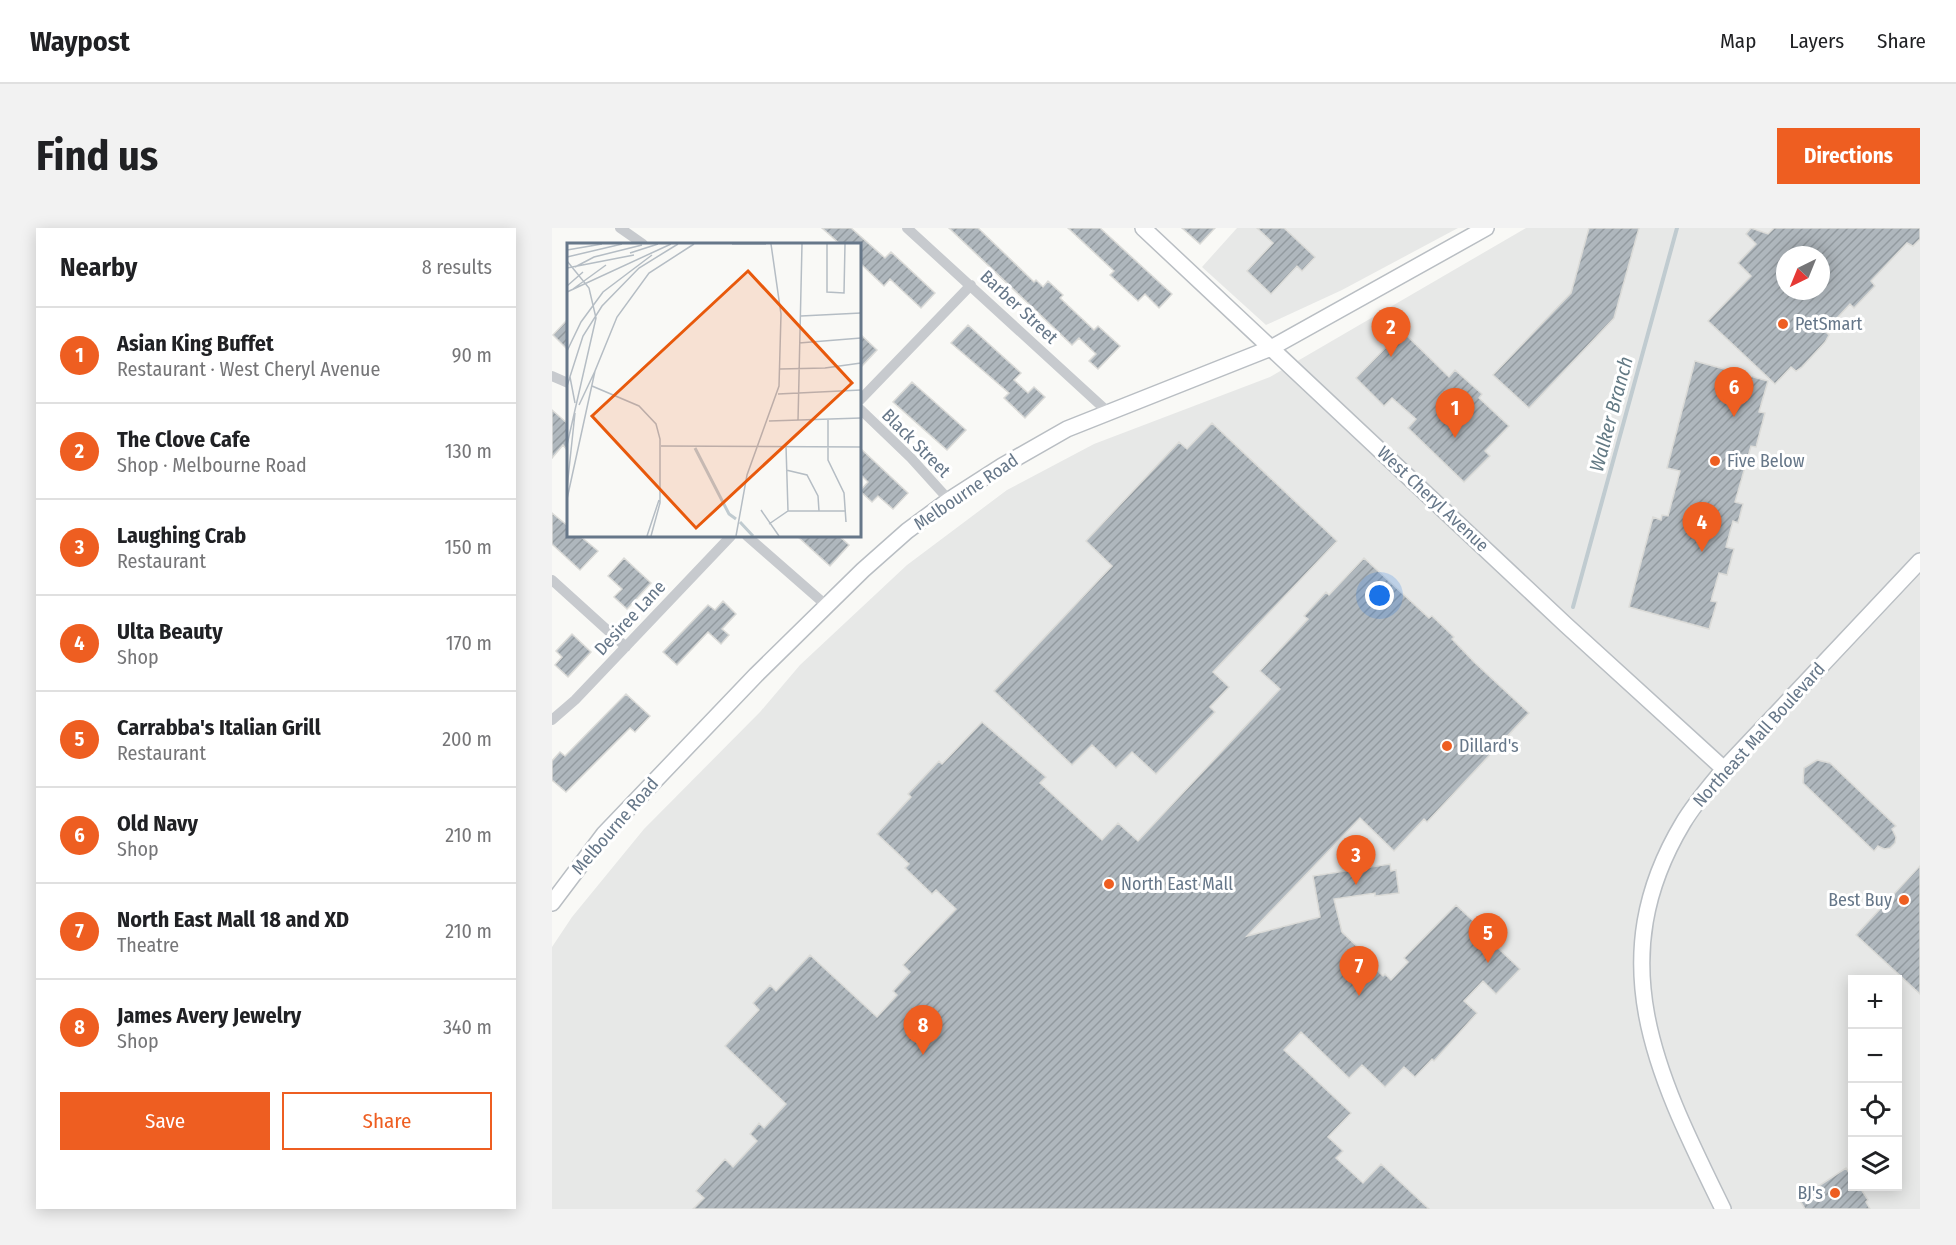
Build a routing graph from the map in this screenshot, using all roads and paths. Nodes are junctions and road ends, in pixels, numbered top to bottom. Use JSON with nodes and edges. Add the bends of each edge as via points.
{"nodes":[{"id":1,"x":620,"y":228,"type":"edge"},
{"id":2,"x":907,"y":228,"type":"edge"},
{"id":3,"x":1143,"y":228,"type":"edge"},
{"id":4,"x":1486,"y":228,"type":"edge"},
{"id":5,"x":642,"y":243,"type":"edge"},
{"id":6,"x":971,"y":285,"type":"junction"},
{"id":7,"x":1271,"y":348,"type":"junction"},
{"id":8,"x":552,"y":376,"type":"edge"},
{"id":9,"x":567,"y":383,"type":"edge"},
{"id":10,"x":861,"y":399,"type":"edge"},
{"id":11,"x":861,"y":410,"type":"edge"},
{"id":12,"x":1108,"y":412,"type":"junction"},
{"id":13,"x":949,"y":500,"type":"junction"},
{"id":14,"x":730,"y":537,"type":"edge"},
{"id":15,"x":748,"y":537,"type":"edge"},
{"id":16,"x":1920,"y":561,"type":"edge"},
{"id":17,"x":552,"y":580,"type":"edge"},
{"id":18,"x":827,"y":606,"type":"junction"},
{"id":19,"x":626,"y":647,"type":"junction"},
{"id":20,"x":552,"y":720,"type":"edge"},
{"id":21,"x":1724,"y":769,"type":"junction"},
{"id":22,"x":552,"y":903,"type":"edge"},
{"id":23,"x":1723,"y":1209,"type":"edge"}],
"edges":[{"from":1,"to":5,"type":"street"},
{"from":2,"to":6,"type":"street","name":"Barber Street"},
{"from":3,"to":7,"type":"street","name":"West Cheryl Avenue"},
{"from":4,"to":7,"type":"street","name":"Melbourne Road"},
{"from":6,"to":10,"type":"street"},
{"from":6,"to":12,"type":"street","name":"Barber Street"},
{"from":7,"to":12,"type":"street","name":"Melbourne Road"},
{"from":7,"to":21,"type":"street","name":"West Cheryl Avenue"},
{"from":8,"to":9,"type":"street"},
{"from":11,"to":13,"type":"street","name":"Black Street"},
{"from":12,"to":13,"type":"street","name":"Melbourne Road","via":[[1060,433]]},
{"from":13,"to":18,"type":"street","name":"Melbourne Road","via":[[907,531]]},
{"from":14,"to":19,"type":"street","name":"Desiree Lane"},
{"from":15,"to":18,"type":"street"},
{"from":16,"to":21,"type":"street","name":"Northeast Mall Boulevard"},
{"from":17,"to":19,"type":"street"},
{"from":18,"to":22,"type":"street","name":"Melbourne Road","via":[[604,834]]},
{"from":19,"to":20,"type":"street","name":"Desiree Lane"},
{"from":21,"to":23,"type":"street","name":"Northeast Mall Boulevard","via":[[1682,824],[1651,893],[1641,994],[1654,1052],[1672,1101]]}]}
